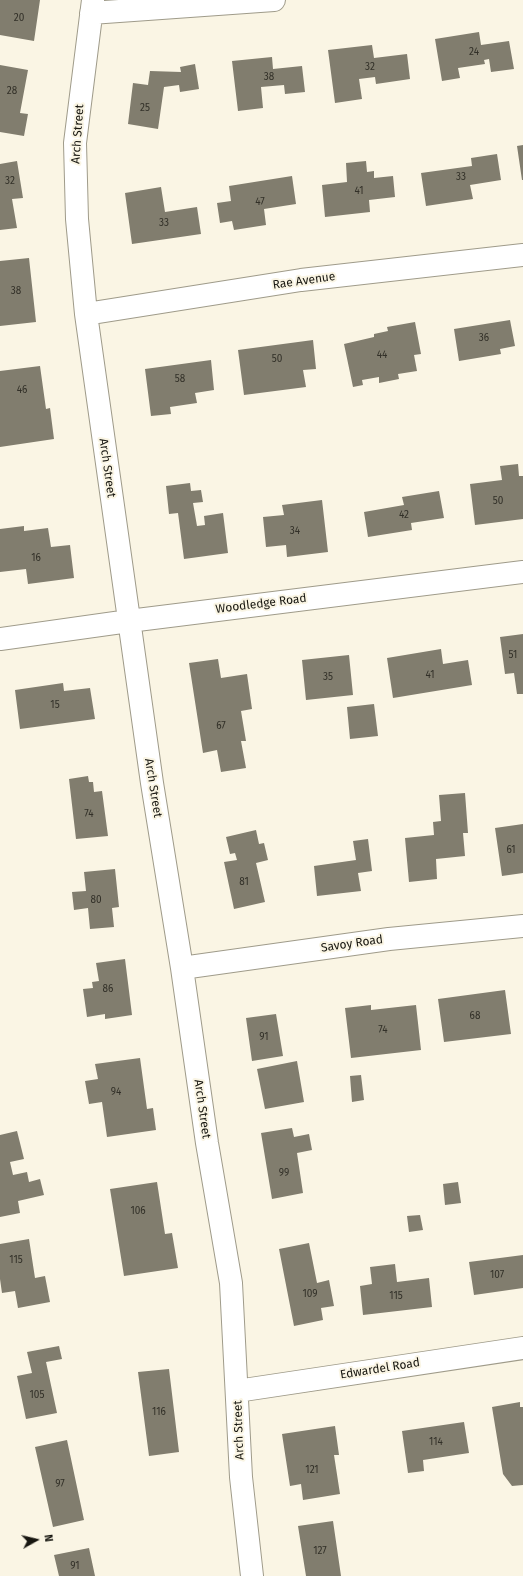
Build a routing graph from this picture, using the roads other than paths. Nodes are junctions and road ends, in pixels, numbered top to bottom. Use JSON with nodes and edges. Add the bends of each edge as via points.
{"nodes":[{"id":1,"x":274,"y":0,"type":"edge"},
{"id":2,"x":92,"y":6,"type":"edge"},
{"id":3,"x":523,"y":255,"type":"edge"},
{"id":4,"x":86,"y":314,"type":"junction"},
{"id":5,"x":523,"y":572,"type":"edge"},
{"id":6,"x":129,"y":621,"type":"junction"},
{"id":7,"x":0,"y":639,"type":"edge"},
{"id":8,"x":523,"y":926,"type":"edge"},
{"id":9,"x":182,"y":968,"type":"junction"},
{"id":10,"x":523,"y":1348,"type":"edge"},
{"id":11,"x":237,"y":1391,"type":"junction"},
{"id":12,"x":252,"y":1576,"type":"edge"}],
"edges":[{"from":1,"to":2,"type":"street"},
{"from":2,"to":4,"type":"street","name":"Arch Street","via":[[75,143],[77,219]]},
{"from":3,"to":4,"type":"street","name":"Rae Avenue","via":[[300,280]]},
{"from":4,"to":6,"type":"street","name":"Arch Street"},
{"from":5,"to":6,"type":"street","name":"Woodledge Road"},
{"from":6,"to":7,"type":"street","name":"Woodledge Road"},
{"from":6,"to":9,"type":"street","name":"Arch Street"},
{"from":8,"to":9,"type":"street","name":"Savoy Road","via":[[389,939]]},
{"from":9,"to":11,"type":"street","name":"Arch Street","via":[[207,1143],[231,1283]]},
{"from":10,"to":11,"type":"street","name":"Edwardel Road"},
{"from":11,"to":12,"type":"street","name":"Arch Street","via":[[241,1477]]}]}
